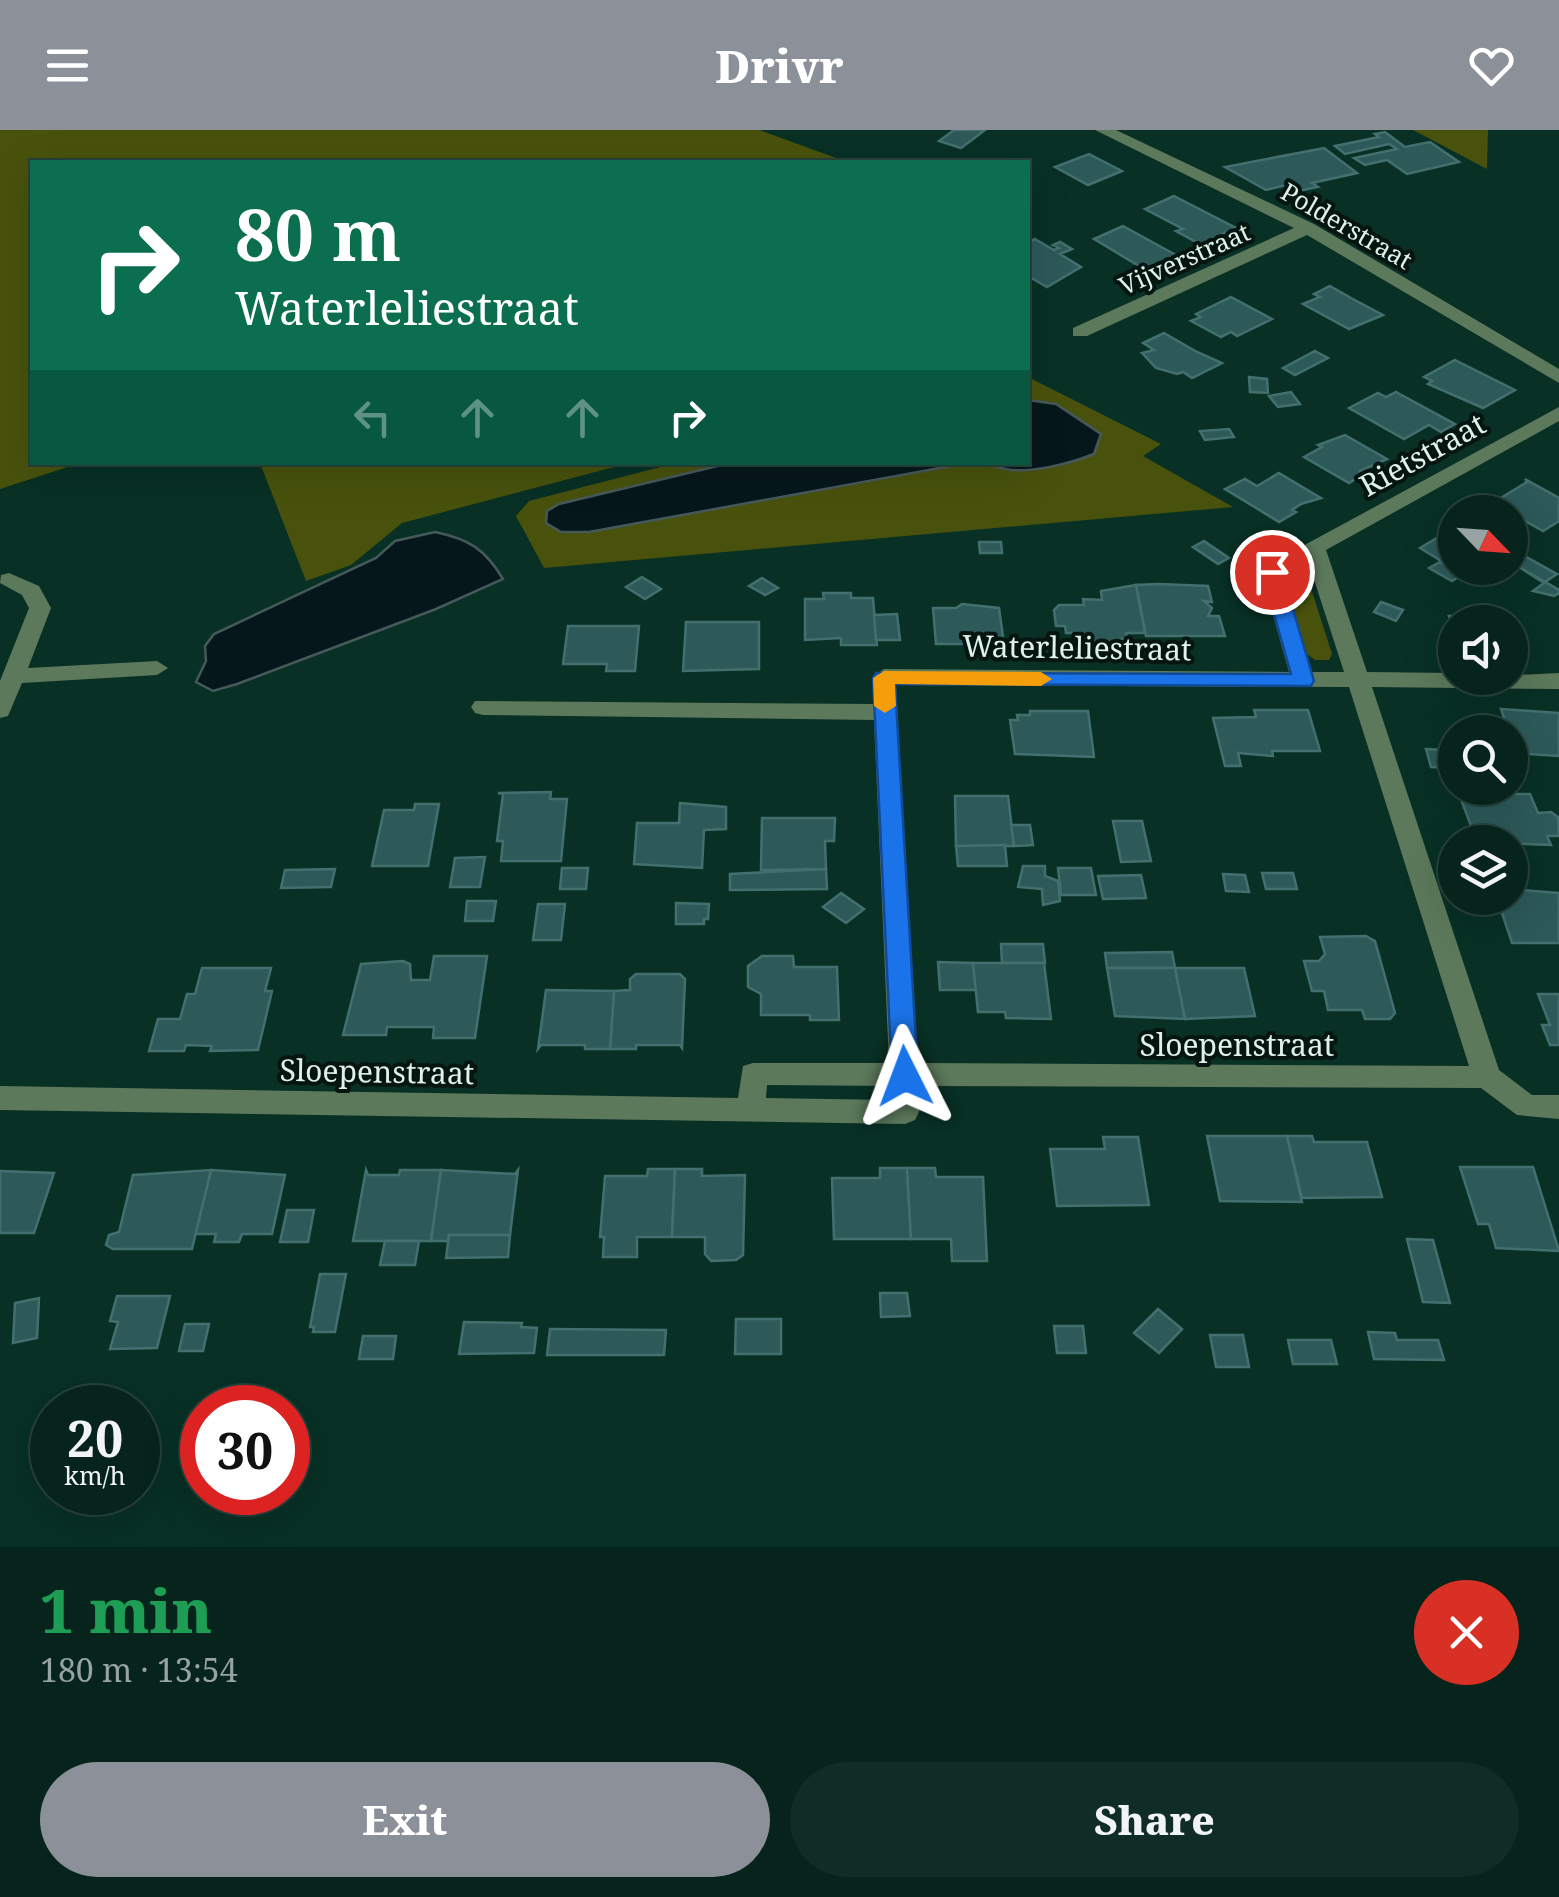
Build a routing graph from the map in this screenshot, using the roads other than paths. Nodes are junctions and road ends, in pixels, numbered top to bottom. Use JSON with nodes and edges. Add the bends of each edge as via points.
{"nodes":[{"id":1,"x":1103,"y":130,"type":"edge"},
{"id":2,"x":1308,"y":228,"type":"junction"},
{"id":3,"x":1080,"y":332,"type":"dead end"},
{"id":4,"x":1559,"y":377,"type":"edge"},
{"id":5,"x":1559,"y":413,"type":"edge"},
{"id":6,"x":1315,"y":548,"type":"junction"},
{"id":7,"x":9,"y":580,"type":"dead end"},
{"id":8,"x":158,"y":668,"type":"dead end"},
{"id":9,"x":16,"y":676,"type":"junction"},
{"id":10,"x":1303,"y":681,"type":"junction"},
{"id":11,"x":1559,"y":681,"type":"edge"},
{"id":12,"x":1362,"y":682,"type":"junction"},
{"id":13,"x":483,"y":707,"type":"dead end"},
{"id":14,"x":0,"y":710,"type":"edge"},
{"id":15,"x":885,"y":712,"type":"junction"},
{"id":16,"x":905,"y":1076,"type":"junction"},
{"id":17,"x":1487,"y":1077,"type":"junction"},
{"id":18,"x":0,"y":1098,"type":"edge"},
{"id":19,"x":1559,"y":1107,"type":"edge"}],
"edges":[{"from":1,"to":2,"type":"street","name":"Polderstraat"},
{"from":2,"to":3,"type":"street","name":"Vijverstraat"},
{"from":2,"to":4,"type":"street","name":"Polderstraat"},
{"from":5,"to":6,"type":"street","name":"Rietstraat"},
{"from":6,"to":10,"type":"street","name":"Rietstraat","via":[[1272,572]]},
{"from":6,"to":12,"type":"street"},
{"from":7,"to":9,"type":"street","via":[[31,591],[40,608]]},
{"from":8,"to":9,"type":"street"},
{"from":9,"to":14,"type":"street"},
{"from":10,"to":12,"type":"street"},
{"from":10,"to":15,"type":"street","name":"Waterleliestraat","via":[[884,678]]},
{"from":11,"to":12,"type":"street"},
{"from":12,"to":17,"type":"street"},
{"from":13,"to":15,"type":"street"},
{"from":15,"to":16,"type":"street","name":"Waterleliestraat"},
{"from":16,"to":17,"type":"street","name":"Sloepenstraat"},
{"from":16,"to":18,"type":"street","name":"Sloepenstraat","via":[[906,1112]]},
{"from":17,"to":19,"type":"street","via":[[1528,1108]]}]}
